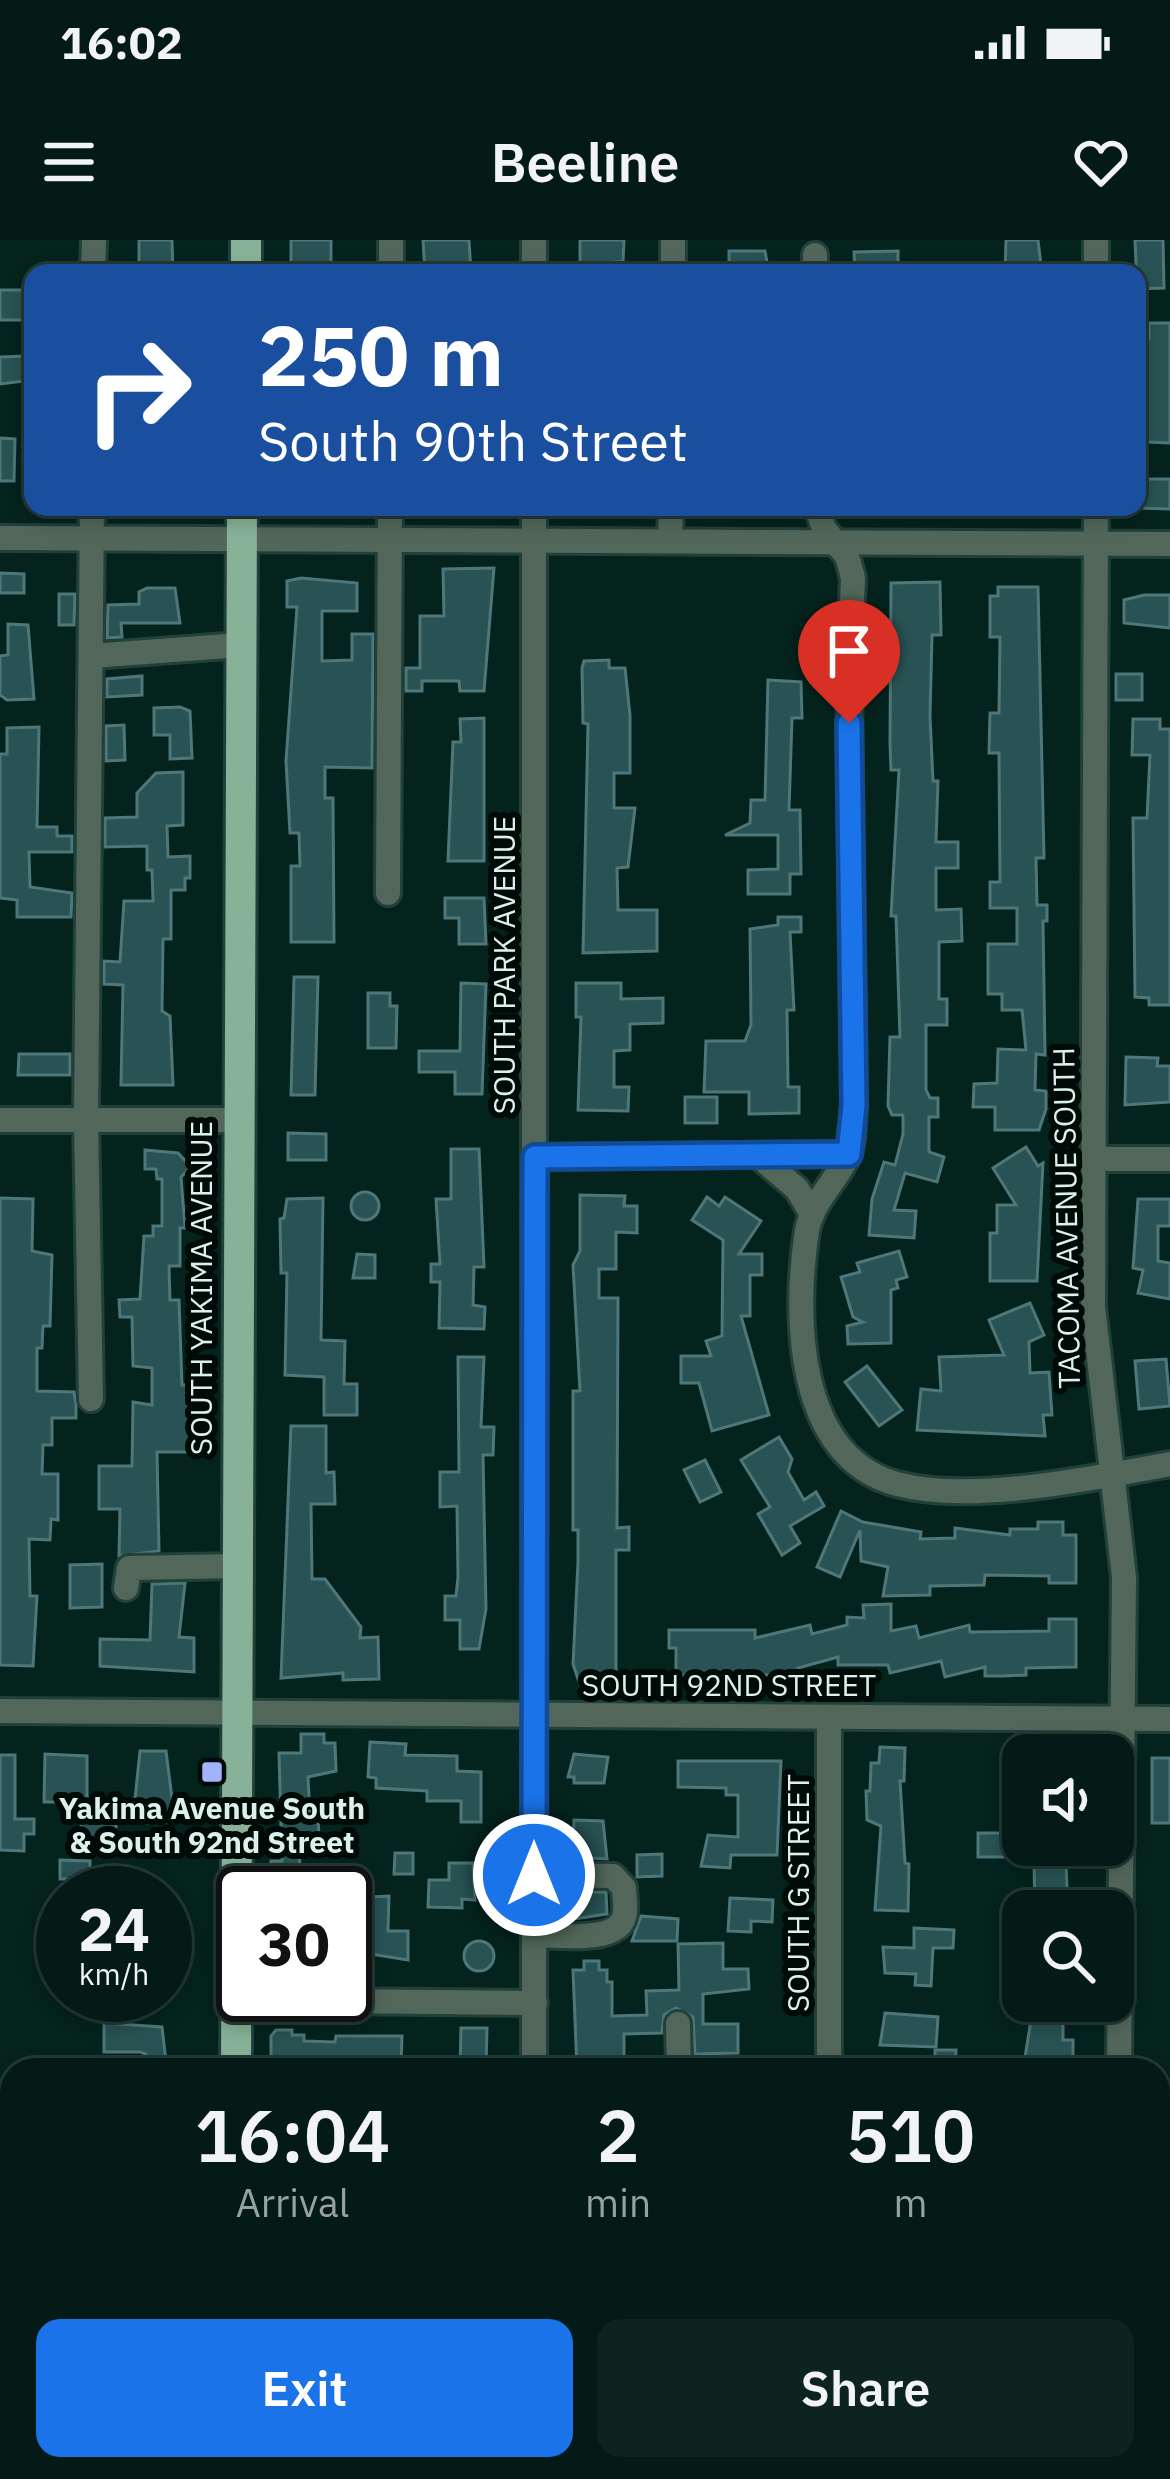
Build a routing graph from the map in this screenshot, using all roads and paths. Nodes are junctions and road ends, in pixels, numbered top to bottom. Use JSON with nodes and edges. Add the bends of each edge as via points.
{"nodes":[{"id":1,"x":92,"y":516,"type":"edge"},
{"id":2,"x":242,"y":516,"type":"edge"},
{"id":3,"x":390,"y":516,"type":"edge"},
{"id":4,"x":534,"y":516,"type":"edge"},
{"id":5,"x":671,"y":516,"type":"edge"},
{"id":6,"x":821,"y":516,"type":"edge"},
{"id":7,"x":1096,"y":516,"type":"edge"},
{"id":8,"x":0,"y":538,"type":"edge"},
{"id":9,"x":92,"y":538,"type":"junction"},
{"id":10,"x":242,"y":539,"type":"junction"},
{"id":11,"x":390,"y":539,"type":"junction"},
{"id":12,"x":534,"y":540,"type":"junction"},
{"id":13,"x":670,"y":540,"type":"junction"},
{"id":14,"x":832,"y":541,"type":"junction"},
{"id":15,"x":1096,"y":544,"type":"junction"},
{"id":16,"x":1170,"y":544,"type":"edge"},
{"id":17,"x":241,"y":645,"type":"junction"},
{"id":18,"x":91,"y":656,"type":"junction"},
{"id":19,"x":388,"y":893,"type":"dead end"},
{"id":20,"x":0,"y":1120,"type":"edge"},
{"id":21,"x":86,"y":1120,"type":"junction"},
{"id":22,"x":239,"y":1120,"type":"junction"},
{"id":23,"x":849,"y":1154,"type":"junction"},
{"id":24,"x":535,"y":1157,"type":"junction"},
{"id":25,"x":763,"y":1159,"type":"junction"},
{"id":26,"x":1093,"y":1159,"type":"junction"},
{"id":27,"x":1170,"y":1159,"type":"edge"},
{"id":28,"x":812,"y":1214,"type":"junction"},
{"id":29,"x":91,"y":1399,"type":"dead end"},
{"id":30,"x":1170,"y":1464,"type":"edge"},
{"id":31,"x":1114,"y":1474,"type":"junction"},
{"id":32,"x":236,"y":1566,"type":"junction"},
{"id":33,"x":126,"y":1588,"type":"dead end"},
{"id":34,"x":0,"y":1711,"type":"edge"},
{"id":35,"x":236,"y":1713,"type":"junction"},
{"id":36,"x":533,"y":1715,"type":"junction"},
{"id":37,"x":829,"y":1717,"type":"junction"},
{"id":38,"x":1124,"y":1719,"type":"junction"},
{"id":39,"x":1170,"y":1719,"type":"edge"},
{"id":40,"x":237,"y":1866,"type":"edge"},
{"id":41,"x":534,"y":1875,"type":"junction"},
{"id":42,"x":534,"y":1935,"type":"junction"},
{"id":43,"x":372,"y":2001,"type":"edge"},
{"id":44,"x":535,"y":2003,"type":"junction"},
{"id":45,"x":237,"y":2022,"type":"edge"},
{"id":46,"x":678,"y":2024,"type":"dead end"},
{"id":47,"x":236,"y":2058,"type":"edge"},
{"id":48,"x":534,"y":2058,"type":"edge"},
{"id":49,"x":679,"y":2058,"type":"edge"},
{"id":50,"x":830,"y":2058,"type":"edge"},
{"id":51,"x":1119,"y":2058,"type":"edge"}],
"edges":[{"from":1,"to":9,"type":"street"},
{"from":2,"to":10,"type":"main road","name":"SOUTH YAKIMA AVENUE"},
{"from":3,"to":11,"type":"street"},
{"from":4,"to":12,"type":"street","name":"SOUTH PARK AVENUE"},
{"from":5,"to":13,"type":"street"},
{"from":6,"to":14,"type":"street"},
{"from":7,"to":15,"type":"street","name":"TACOMA AVENUE SOUTH"},
{"from":8,"to":9,"type":"street"},
{"from":9,"to":10,"type":"street"},
{"from":9,"to":18,"type":"street"},
{"from":10,"to":11,"type":"street"},
{"from":10,"to":17,"type":"main road","name":"SOUTH YAKIMA AVENUE"},
{"from":11,"to":12,"type":"street"},
{"from":11,"to":19,"type":"street"},
{"from":12,"to":13,"type":"street"},
{"from":12,"to":24,"type":"street","name":"SOUTH PARK AVENUE"},
{"from":13,"to":14,"type":"street"},
{"from":14,"to":15,"type":"street"},
{"from":14,"to":23,"type":"street","via":[[853,578]]},
{"from":15,"to":16,"type":"street"},
{"from":15,"to":26,"type":"street","name":"TACOMA AVENUE SOUTH"},
{"from":17,"to":18,"type":"street"},
{"from":17,"to":22,"type":"main road","name":"SOUTH YAKIMA AVENUE"},
{"from":18,"to":21,"type":"street"},
{"from":20,"to":21,"type":"street"},
{"from":21,"to":22,"type":"street"},
{"from":21,"to":29,"type":"street"},
{"from":22,"to":32,"type":"main road","name":"SOUTH YAKIMA AVENUE"},
{"from":23,"to":25,"type":"street"},
{"from":23,"to":28,"type":"street"},
{"from":24,"to":25,"type":"street"},
{"from":24,"to":36,"type":"street","name":"SOUTH PARK AVENUE"},
{"from":25,"to":28,"type":"street"},
{"from":26,"to":27,"type":"street"},
{"from":26,"to":31,"type":"street","name":"TACOMA AVENUE SOUTH","via":[[1097,1367]]},
{"from":28,"to":31,"type":"street","via":[[809,1389],[821,1421],[874,1474],[927,1489]]},
{"from":30,"to":31,"type":"street"},
{"from":31,"to":38,"type":"street","name":"TACOMA AVENUE SOUTH"},
{"from":32,"to":33,"type":"street","via":[[129,1568]]},
{"from":32,"to":35,"type":"main road","name":"SOUTH YAKIMA AVENUE"},
{"from":34,"to":35,"type":"street","name":"SOUTH 92ND STREET"},
{"from":35,"to":36,"type":"street","name":"SOUTH 92ND STREET"},
{"from":35,"to":40,"type":"main road","name":"SOUTH YAKIMA AVENUE"},
{"from":36,"to":37,"type":"street","name":"SOUTH 92ND STREET"},
{"from":36,"to":41,"type":"street","name":"SOUTH PARK AVENUE"},
{"from":37,"to":38,"type":"street","name":"SOUTH 92ND STREET"},
{"from":37,"to":50,"type":"street","name":"SOUTH G STREET"},
{"from":38,"to":39,"type":"street","name":"SOUTH 92ND STREET"},
{"from":38,"to":51,"type":"street","name":"TACOMA AVENUE SOUTH"},
{"from":41,"to":42,"type":"street","name":"SOUTH PARK AVENUE"},
{"from":41,"to":42,"type":"street","via":[[613,1876],[624,1888],[619,1926]]},
{"from":42,"to":44,"type":"street","name":"SOUTH PARK AVENUE"},
{"from":43,"to":44,"type":"street"},
{"from":44,"to":48,"type":"street","name":"SOUTH PARK AVENUE"},
{"from":45,"to":47,"type":"main road","name":"SOUTH YAKIMA AVENUE"},
{"from":46,"to":49,"type":"street"}]}
